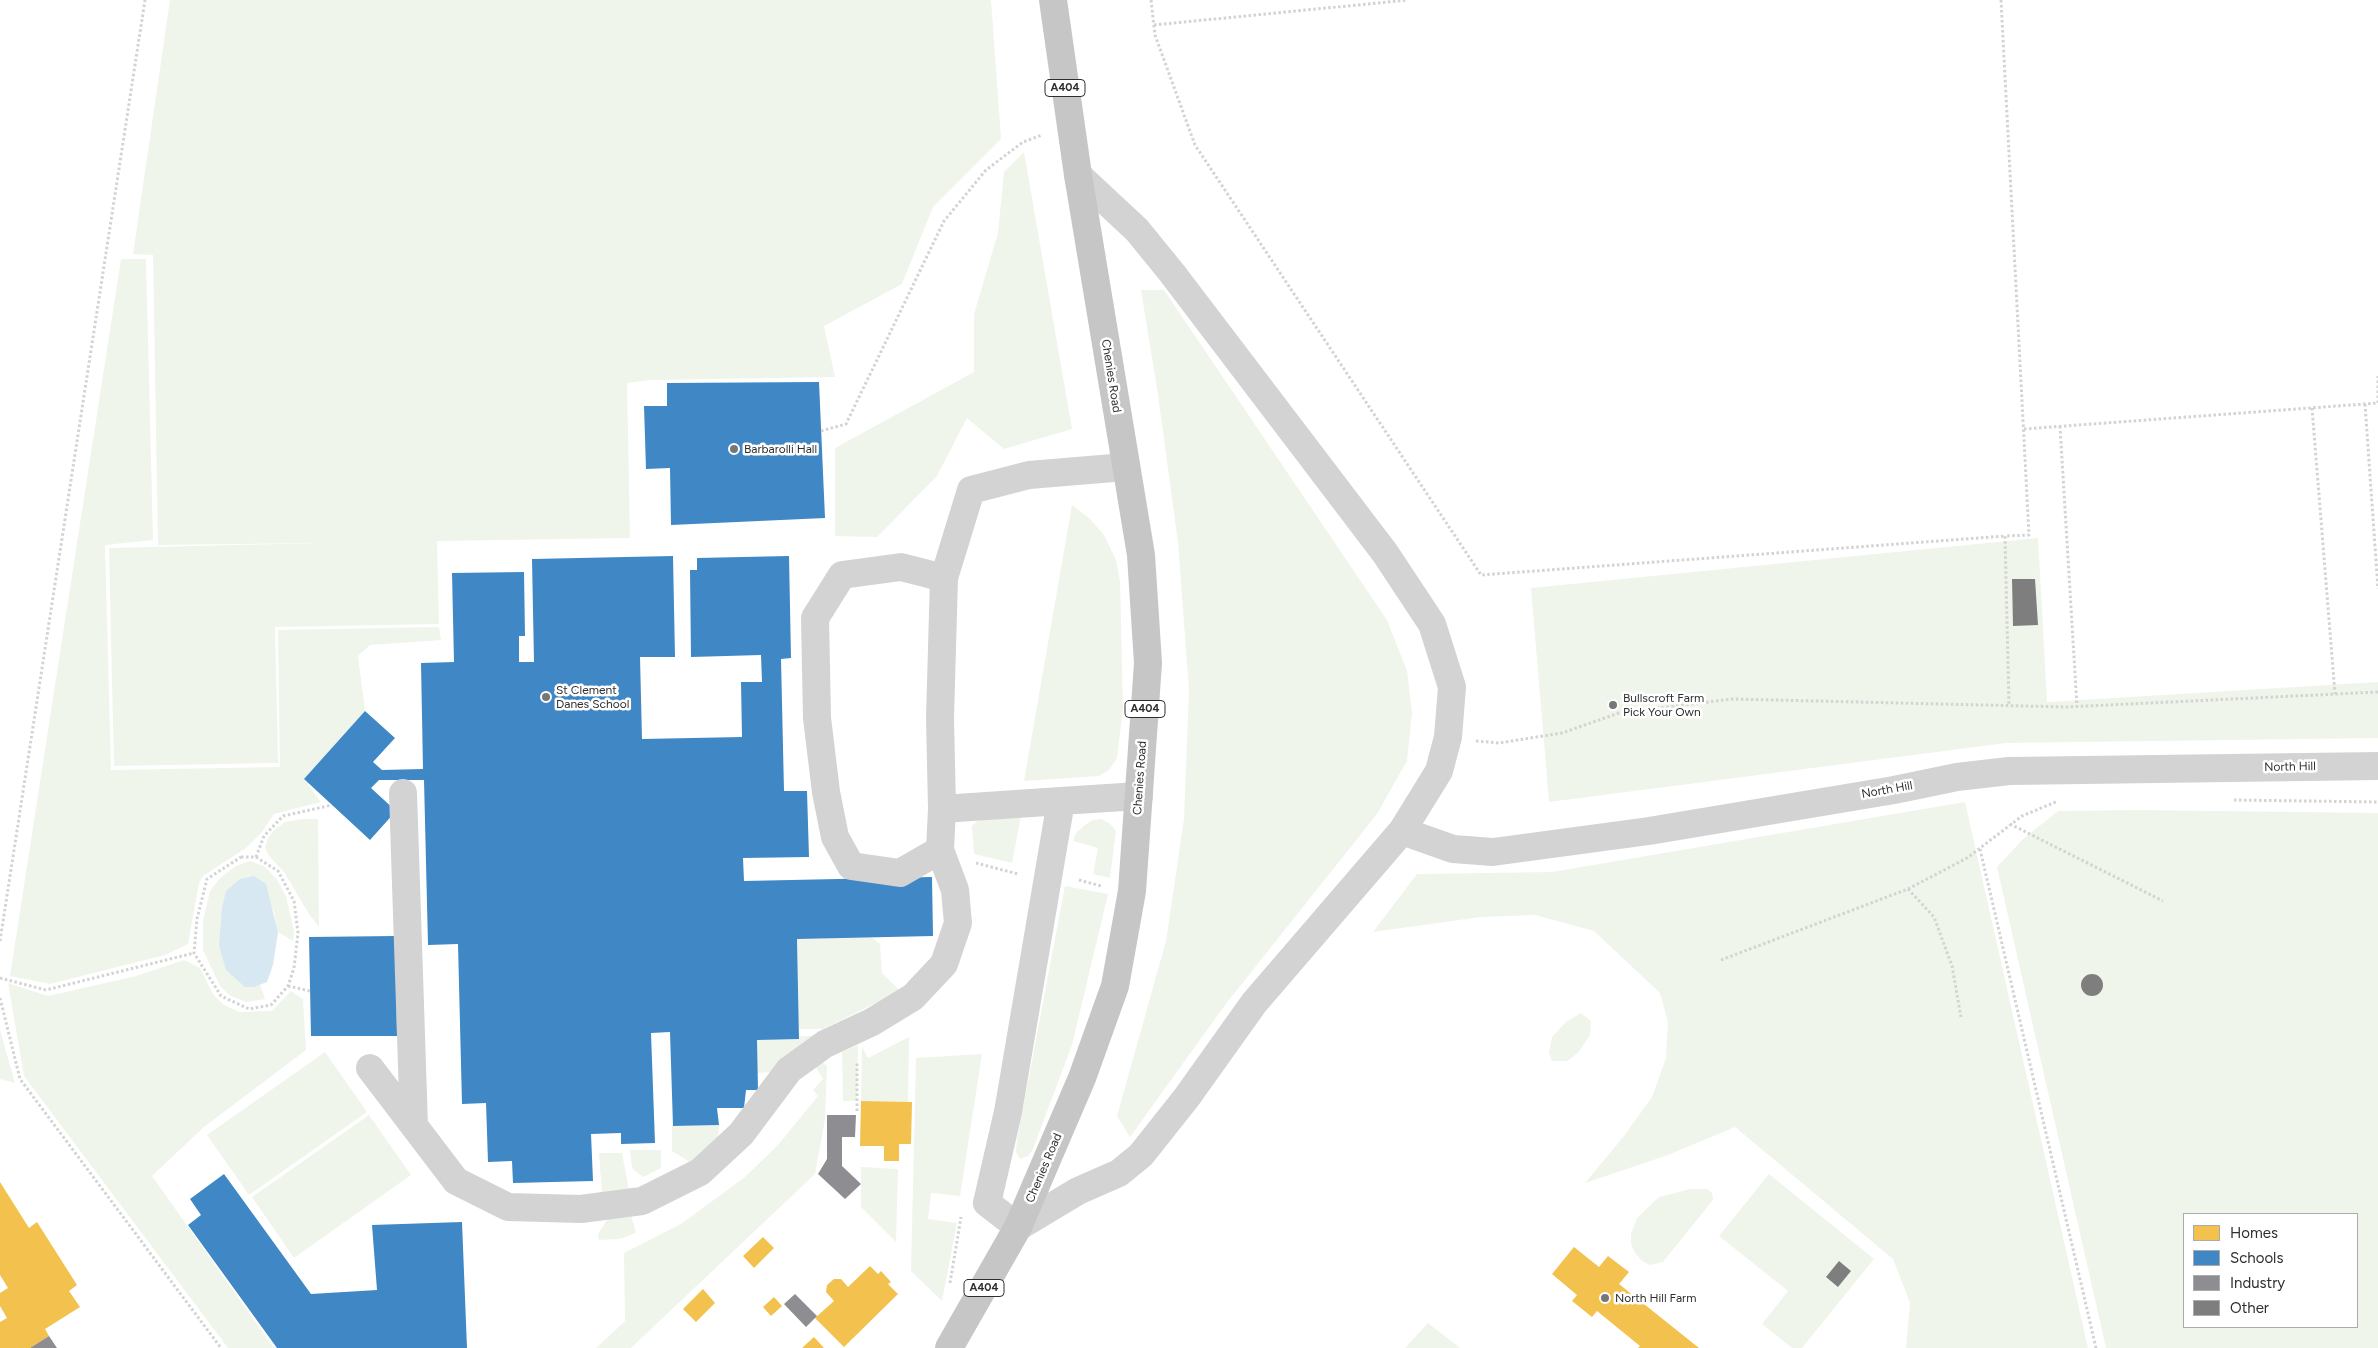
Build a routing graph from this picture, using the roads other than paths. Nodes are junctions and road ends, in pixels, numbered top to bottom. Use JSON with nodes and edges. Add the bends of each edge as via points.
{"nodes":[{"id":1,"x":1053,"y":0,"type":"edge"},
{"id":2,"x":1078,"y":175,"type":"junction"},
{"id":3,"x":1125,"y":467,"type":"junction"},
{"id":4,"x":944,"y":578,"type":"junction"},
{"id":5,"x":2378,"y":766,"type":"edge"},
{"id":6,"x":403,"y":793,"type":"dead end"},
{"id":7,"x":1139,"y":796,"type":"junction"},
{"id":8,"x":1062,"y":801,"type":"junction"},
{"id":9,"x":942,"y":809,"type":"junction"},
{"id":10,"x":1402,"y":831,"type":"junction"},
{"id":11,"x":940,"y":850,"type":"junction"},
{"id":12,"x":370,"y":1068,"type":"dead end"},
{"id":13,"x":414,"y":1126,"type":"junction"},
{"id":14,"x":1018,"y":1227,"type":"junction"},
{"id":15,"x":949,"y":1348,"type":"edge"}],
"edges":[{"from":1,"to":2,"type":"main road","number":"A404"},
{"from":2,"to":3,"type":"main road","name":"Chenies Road","number":"A404"},
{"from":2,"to":10,"type":"street","via":[[1137,230],[1166,266],[1385,553],[1432,624],[1452,687],[1448,737],[1439,771]]},
{"from":3,"to":4,"type":"street","via":[[1029,476],[971,490]]},
{"from":3,"to":7,"type":"main road","name":"Chenies Road","number":"A404","via":[[1141,555],[1148,663]]},
{"from":4,"to":9,"type":"street","via":[[940,718]]},
{"from":4,"to":11,"type":"street","via":[[901,567],[842,575],[815,618],[817,718],[835,837],[851,866],[900,873]]},
{"from":5,"to":10,"type":"street","name":"North Hill","via":[[2009,770],[1658,830],[1493,852],[1453,849]]},
{"from":6,"to":13,"type":"street"},
{"from":7,"to":8,"type":"street"},
{"from":7,"to":14,"type":"main road","name":"Chenies Road","number":"A404","via":[[1132,891],[1115,986],[1082,1078]]},
{"from":8,"to":9,"type":"street"},
{"from":8,"to":14,"type":"street","via":[[1008,1112],[988,1203]]},
{"from":9,"to":11,"type":"street"},
{"from":10,"to":14,"type":"street","via":[[1254,1003],[1141,1155],[1119,1173],[1078,1191]]},
{"from":11,"to":13,"type":"street","via":[[955,890],[958,922],[944,964],[913,997],[826,1044],[789,1070],[741,1134],[700,1172],[642,1201],[581,1209],[508,1207],[456,1181]]},
{"from":12,"to":13,"type":"street"},
{"from":14,"to":15,"type":"main road","name":"Chenies Road","number":"A404"}]}
